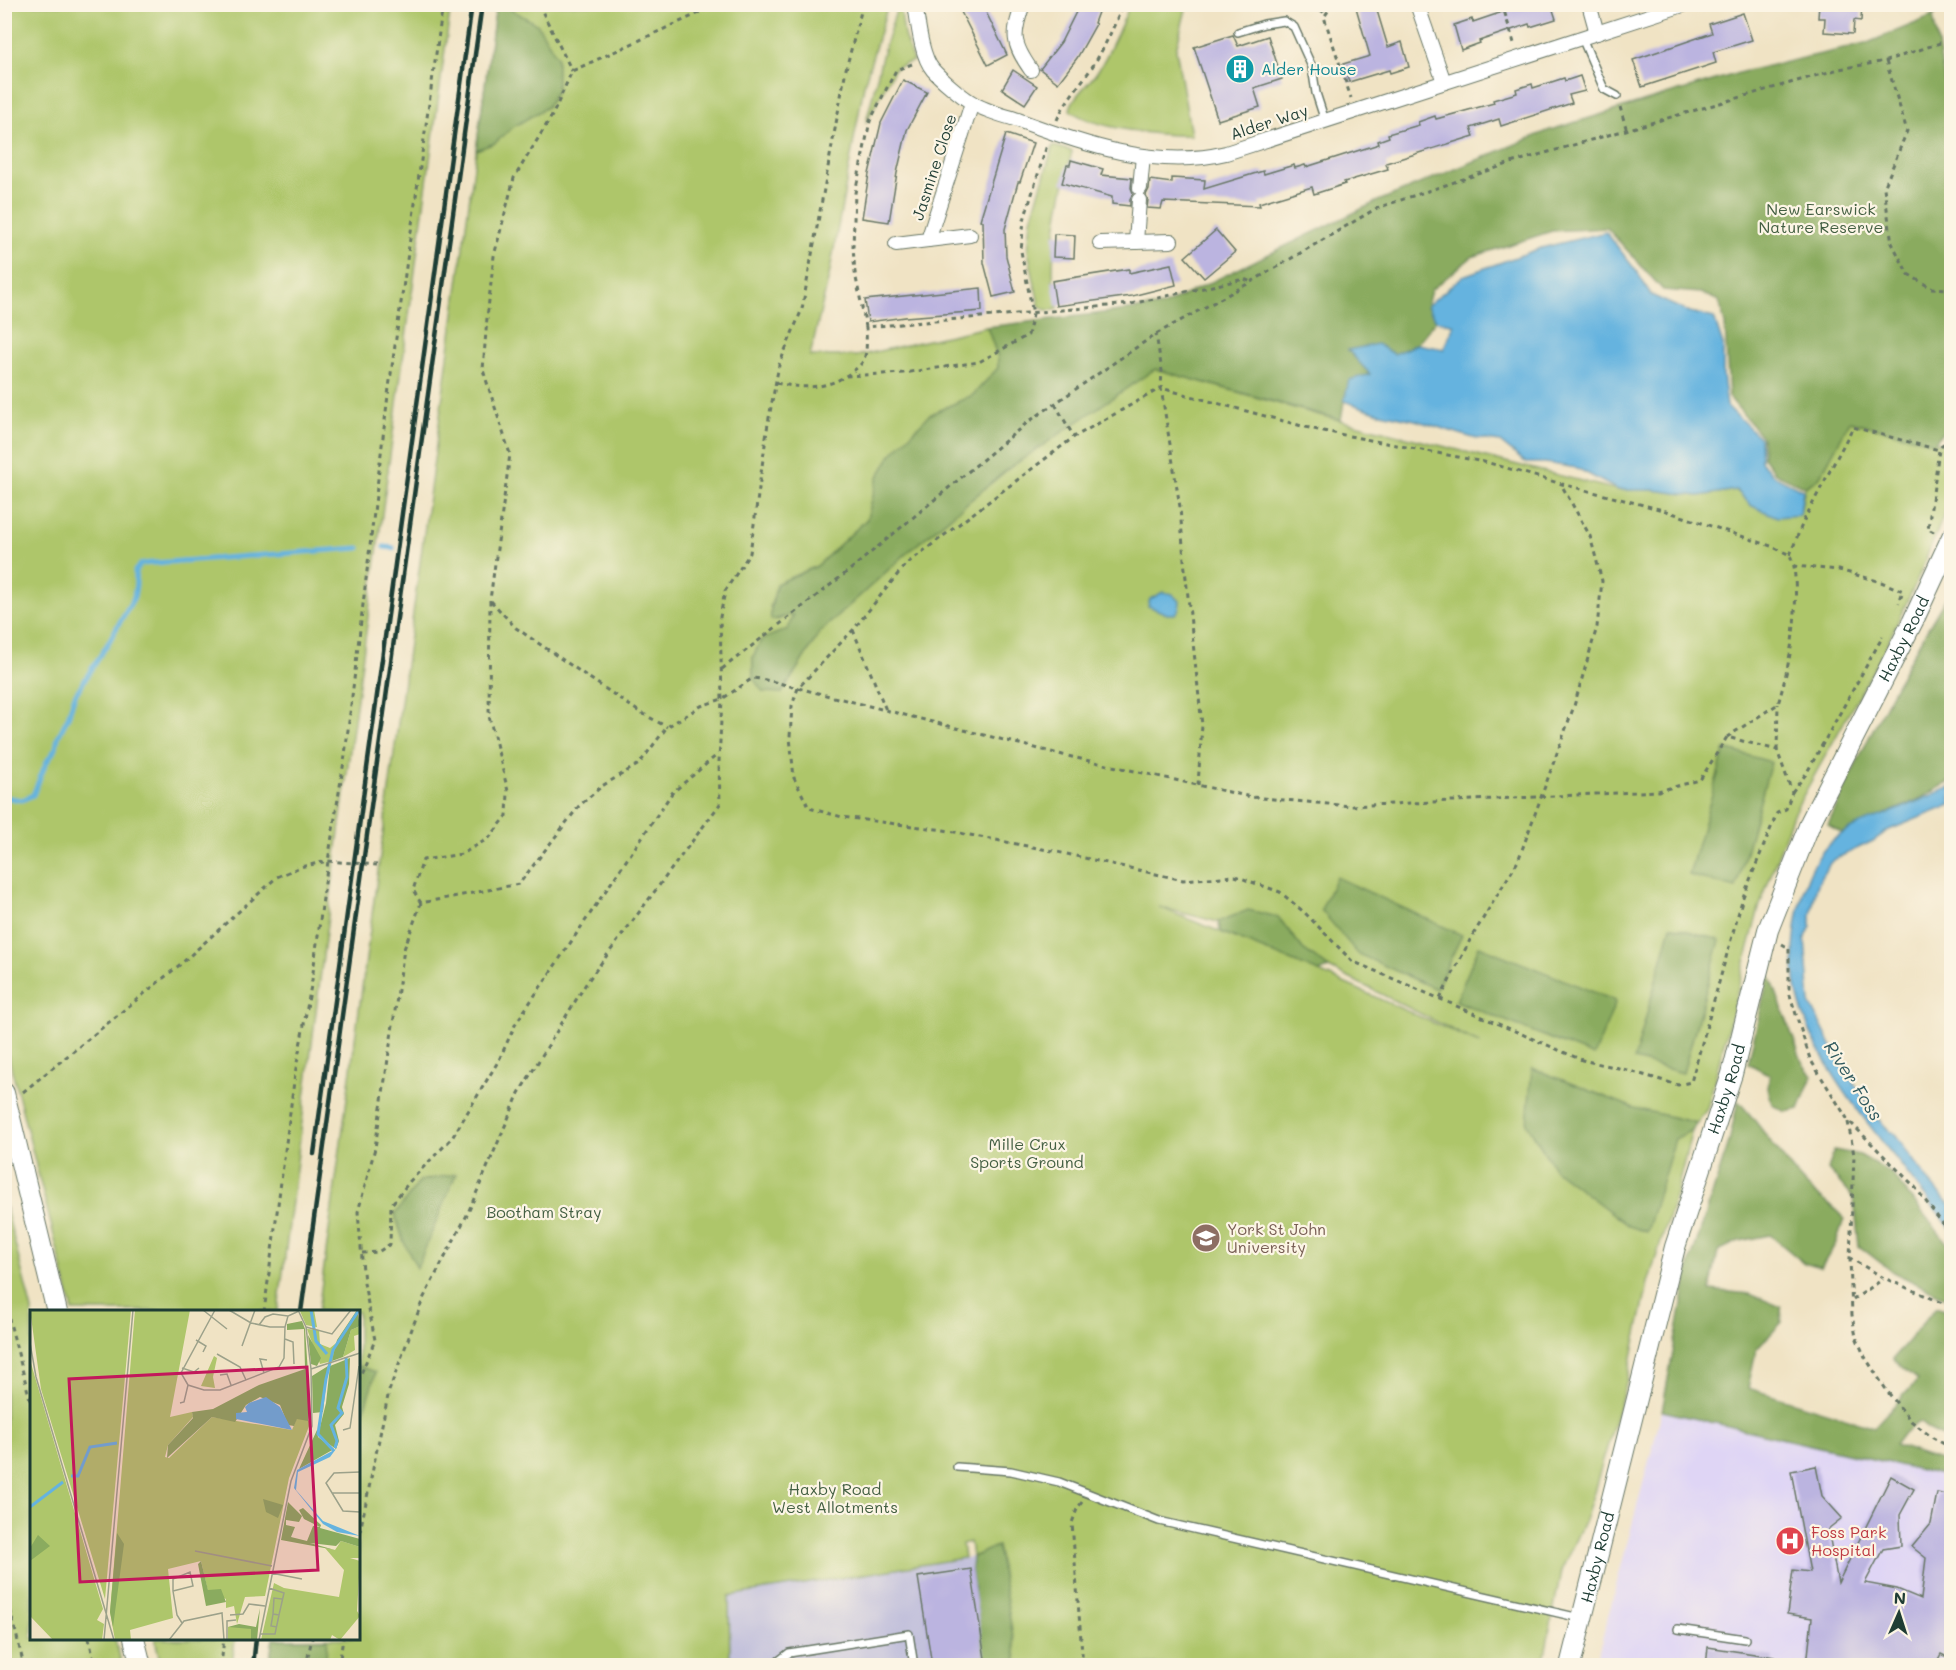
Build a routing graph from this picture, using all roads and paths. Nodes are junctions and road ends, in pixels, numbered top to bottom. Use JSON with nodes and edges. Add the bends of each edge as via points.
{"nodes":[{"id":1,"x":442,"y":4,"type":"edge"},
{"id":2,"x":540,"y":4,"type":"edge"},
{"id":3,"x":719,"y":4,"type":"edge"},
{"id":4,"x":863,"y":4,"type":"edge"},
{"id":5,"x":915,"y":4,"type":"edge"},
{"id":6,"x":1023,"y":4,"type":"edge"},
{"id":7,"x":1124,"y":4,"type":"edge"},
{"id":8,"x":1313,"y":4,"type":"edge"},
{"id":9,"x":1333,"y":4,"type":"edge"},
{"id":10,"x":1417,"y":4,"type":"edge"},
{"id":11,"x":1502,"y":4,"type":"edge"},
{"id":12,"x":1588,"y":4,"type":"edge"},
{"id":13,"x":1686,"y":4,"type":"edge"},
{"id":14,"x":1326,"y":14,"type":"junction"},
{"id":15,"x":1238,"y":32,"type":"dead end"},
{"id":16,"x":1597,"y":33,"type":"junction"},
{"id":17,"x":1582,"y":38,"type":"junction"},
{"id":18,"x":1952,"y":43,"type":"edge"},
{"id":19,"x":1518,"y":59,"type":"junction"},
{"id":20,"x":1886,"y":61,"type":"junction"},
{"id":21,"x":572,"y":70,"type":"junction"},
{"id":22,"x":1031,"y":70,"type":"dead end"},
{"id":23,"x":1952,"y":75,"type":"edge"},
{"id":24,"x":1444,"y":82,"type":"junction"},
{"id":25,"x":1952,"y":94,"type":"edge"},
{"id":26,"x":1617,"y":96,"type":"joint"},
{"id":27,"x":972,"y":103,"type":"junction"},
{"id":28,"x":1355,"y":111,"type":"junction"},
{"id":29,"x":1325,"y":121,"type":"junction"},
{"id":30,"x":1627,"y":131,"type":"junction"},
{"id":31,"x":1051,"y":132,"type":"junction"},
{"id":32,"x":1143,"y":156,"type":"junction"},
{"id":33,"x":970,"y":235,"type":"dead end"},
{"id":34,"x":928,"y":240,"type":"junction"},
{"id":35,"x":1171,"y":241,"type":"dead end"},
{"id":36,"x":1136,"y":242,"type":"junction"},
{"id":37,"x":1100,"y":243,"type":"dead end"},
{"id":38,"x":896,"y":244,"type":"dead end"},
{"id":39,"x":1251,"y":282,"type":"junction"},
{"id":40,"x":1952,"y":289,"type":"edge"},
{"id":41,"x":1033,"y":314,"type":"junction"},
{"id":42,"x":866,"y":327,"type":"dead end"},
{"id":43,"x":1156,"y":334,"type":"junction"},
{"id":44,"x":846,"y":376,"type":"junction"},
{"id":45,"x":776,"y":383,"type":"junction"},
{"id":46,"x":1161,"y":388,"type":"junction"},
{"id":47,"x":1055,"y":404,"type":"junction"},
{"id":48,"x":1952,"y":431,"type":"edge"},
{"id":49,"x":1074,"y":437,"type":"junction"},
{"id":50,"x":1939,"y":450,"type":"junction"},
{"id":51,"x":1562,"y":484,"type":"junction"},
{"id":52,"x":1951,"y":538,"type":"edge"},
{"id":53,"x":1790,"y":555,"type":"junction"},
{"id":54,"x":1794,"y":566,"type":"junction"},
{"id":55,"x":490,"y":600,"type":"junction"},
{"id":56,"x":1897,"y":610,"type":"dead end"},
{"id":57,"x":1887,"y":628,"type":"dead end"},
{"id":58,"x":852,"y":630,"type":"junction"},
{"id":59,"x":722,"y":669,"type":"junction"},
{"id":60,"x":798,"y":688,"type":"junction"},
{"id":61,"x":722,"y":699,"type":"junction"},
{"id":62,"x":1778,"y":704,"type":"junction"},
{"id":63,"x":886,"y":711,"type":"junction"},
{"id":64,"x":667,"y":727,"type":"junction"},
{"id":65,"x":1727,"y":737,"type":"junction"},
{"id":66,"x":1777,"y":750,"type":"junction"},
{"id":67,"x":719,"y":753,"type":"junction"},
{"id":68,"x":1198,"y":785,"type":"junction"},
{"id":69,"x":1792,"y":792,"type":"junction"},
{"id":70,"x":1541,"y":797,"type":"junction"},
{"id":71,"x":328,"y":861,"type":"junction"},
{"id":72,"x":377,"y":865,"type":"dead end"},
{"id":73,"x":421,"y":903,"type":"junction"},
{"id":74,"x":1783,"y":944,"type":"dead end"},
{"id":75,"x":1440,"y":999,"type":"junction"},
{"id":76,"x":6,"y":1098,"type":"edge"},
{"id":77,"x":1848,"y":1120,"type":"junction"},
{"id":78,"x":1952,"y":1236,"type":"edge"},
{"id":79,"x":362,"y":1253,"type":"junction"},
{"id":80,"x":1850,"y":1258,"type":"junction"},
{"id":81,"x":1884,"y":1278,"type":"junction"},
{"id":82,"x":4,"y":1300,"type":"edge"},
{"id":83,"x":1853,"y":1300,"type":"junction"},
{"id":84,"x":1952,"y":1307,"type":"edge"},
{"id":85,"x":57,"y":1310,"type":"edge"},
{"id":86,"x":264,"y":1310,"type":"edge"},
{"id":87,"x":360,"y":1376,"type":"edge"},
{"id":88,"x":30,"y":1399,"type":"edge"},
{"id":89,"x":1952,"y":1448,"type":"edge"},
{"id":90,"x":957,"y":1467,"type":"dead end"},
{"id":91,"x":1089,"y":1494,"type":"junction"},
{"id":92,"x":360,"y":1531,"type":"edge"},
{"id":93,"x":4,"y":1584,"type":"edge"},
{"id":94,"x":1582,"y":1619,"type":"junction"},
{"id":95,"x":1678,"y":1629,"type":"dead end"},
{"id":96,"x":1745,"y":1639,"type":"dead end"},
{"id":97,"x":89,"y":1640,"type":"edge"},
{"id":98,"x":135,"y":1640,"type":"edge"},
{"id":99,"x":224,"y":1640,"type":"edge"},
{"id":100,"x":312,"y":1640,"type":"edge"},
{"id":101,"x":343,"y":1640,"type":"edge"},
{"id":102,"x":24,"y":1665,"type":"edge"},
{"id":103,"x":95,"y":1665,"type":"edge"},
{"id":104,"x":141,"y":1665,"type":"edge"},
{"id":105,"x":221,"y":1665,"type":"edge"},
{"id":106,"x":306,"y":1665,"type":"edge"},
{"id":107,"x":339,"y":1665,"type":"edge"},
{"id":108,"x":772,"y":1665,"type":"edge"},
{"id":109,"x":914,"y":1665,"type":"edge"},
{"id":110,"x":1083,"y":1665,"type":"edge"},
{"id":111,"x":1570,"y":1665,"type":"edge"}],
"edges":[{"from":1,"to":71,"type":"path"},
{"from":2,"to":21,"type":"path"},
{"from":3,"to":21,"type":"path"},
{"from":4,"to":45,"type":"path","via":[[846,69],[802,309],[779,365]]},
{"from":5,"to":27,"type":"street","name":"Alder Way","via":[[932,70]]},
{"from":6,"to":22,"type":"street","via":[[1015,27],[1018,52]]},
{"from":7,"to":31,"type":"path","via":[[1104,47],[1063,106]]},
{"from":8,"to":14,"type":"path"},
{"from":9,"to":14,"type":"path"},
{"from":10,"to":24,"type":"street"},
{"from":11,"to":19,"type":"path"},
{"from":12,"to":16,"type":"street"},
{"from":13,"to":16,"type":"street","name":"Alder Way"},
{"from":14,"to":28,"type":"path"},
{"from":15,"to":29,"type":"lane","via":[[1284,21],[1294,27],[1312,68]]},
{"from":16,"to":17,"type":"street","name":"Alder Way"},
{"from":17,"to":19,"type":"street","name":"Alder Way"},
{"from":17,"to":26,"type":"lane","via":[[1604,89]]},
{"from":18,"to":20,"type":"path","via":[[1940,43]]},
{"from":19,"to":24,"type":"street","name":"Alder Way"},
{"from":20,"to":30,"type":"path","via":[[1839,69]]},
{"from":20,"to":40,"type":"path","via":[[1907,131],[1884,188],[1892,243],[1908,274],[1931,288]]},
{"from":21,"to":55,"type":"path","via":[[553,114],[514,178],[494,256],[483,370],[510,454]]},
{"from":23,"to":25,"type":"path"},
{"from":24,"to":28,"type":"street","name":"Alder Way"},
{"from":26,"to":30,"type":"path"},
{"from":27,"to":31,"type":"street","name":"Alder Way"},
{"from":27,"to":34,"type":"street","name":"Jasmine Close"},
{"from":28,"to":29,"type":"street","name":"Alder Way"},
{"from":29,"to":32,"type":"street","name":"Alder Way","via":[[1209,157]]},
{"from":30,"to":39,"type":"path","via":[[1514,162],[1377,208]]},
{"from":31,"to":32,"type":"street","name":"Alder Way"},
{"from":31,"to":41,"type":"path","via":[[1024,220],[1021,251]]},
{"from":32,"to":36,"type":"street"},
{"from":33,"to":34,"type":"street","name":"Jasmine Close"},
{"from":34,"to":38,"type":"street","name":"Jasmine Close"},
{"from":35,"to":36,"type":"street"},
{"from":36,"to":37,"type":"street"},
{"from":39,"to":41,"type":"path","via":[[1244,279],[1131,304]]},
{"from":39,"to":43,"type":"path"},
{"from":41,"to":44,"type":"path","via":[[1028,335],[980,362]]},
{"from":42,"to":44,"type":"path","via":[[863,363]]},
{"from":43,"to":46,"type":"path"},
{"from":43,"to":47,"type":"path"},
{"from":44,"to":45,"type":"path","via":[[802,389]]},
{"from":45,"to":59,"type":"path","via":[[750,553],[724,591],[720,617]]},
{"from":46,"to":49,"type":"path"},
{"from":46,"to":51,"type":"path","via":[[1313,429],[1489,463]]},
{"from":46,"to":68,"type":"path","via":[[1180,507],[1202,725]]},
{"from":47,"to":49,"type":"path"},
{"from":47,"to":59,"type":"path"},
{"from":48,"to":50,"type":"path"},
{"from":49,"to":58,"type":"path","via":[[905,565]]},
{"from":50,"to":52,"type":"path","via":[[1928,529]]},
{"from":50,"to":53,"type":"path","via":[[1853,427]]},
{"from":51,"to":53,"type":"path","via":[[1663,510]]},
{"from":51,"to":70,"type":"path","via":[[1590,536],[1602,580],[1597,627]]},
{"from":52,"to":94,"type":"street","name":"Haxby Road","via":[[1811,821],[1768,930],[1732,1074],[1675,1247]]},
{"from":53,"to":54,"type":"path"},
{"from":54,"to":56,"type":"path","via":[[1839,570],[1903,591]]},
{"from":54,"to":62,"type":"path","via":[[1791,636]]},
{"from":55,"to":64,"type":"path","via":[[516,628]]},
{"from":55,"to":73,"type":"path","via":[[489,716],[508,792],[507,816],[489,838],[462,854],[423,860],[413,890]]},
{"from":57,"to":69,"type":"path","via":[[1806,774]]},
{"from":58,"to":60,"type":"path"},
{"from":58,"to":63,"type":"path"},
{"from":59,"to":61,"type":"path"},
{"from":60,"to":61,"type":"path","via":[[753,678]]},
{"from":60,"to":63,"type":"path"},
{"from":60,"to":75,"type":"path","via":[[792,706],[790,737],[794,777],[809,808],[843,818],[944,830],[1053,850],[1183,880],[1235,876],[1280,892],[1352,961]]},
{"from":61,"to":64,"type":"path","via":[[701,706]]},
{"from":61,"to":67,"type":"path"},
{"from":62,"to":65,"type":"path"},
{"from":62,"to":66,"type":"path"},
{"from":63,"to":68,"type":"path"},
{"from":64,"to":73,"type":"path","via":[[639,764],[602,786],[579,806],[519,884]]},
{"from":65,"to":66,"type":"path"},
{"from":65,"to":70,"type":"path","via":[[1700,780],[1658,791]]},
{"from":66,"to":69,"type":"path"},
{"from":67,"to":79,"type":"path","via":[[672,793],[516,1023],[499,1060],[452,1138],[391,1205],[390,1244],[378,1252]]},
{"from":67,"to":92,"type":"path","via":[[720,804],[587,982],[519,1093],[467,1215],[423,1299],[389,1391]]},
{"from":68,"to":70,"type":"path","via":[[1251,797],[1350,806]]},
{"from":69,"to":75,"type":"path","via":[[1786,809],[1777,813],[1743,897],[1691,1082],[1678,1085],[1582,1060]]},
{"from":70,"to":75,"type":"path","via":[[1518,861]]},
{"from":71,"to":72,"type":"path"},
{"from":71,"to":76,"type":"path","via":[[277,877],[182,963]]},
{"from":71,"to":86,"type":"path"},
{"from":73,"to":79,"type":"path","via":[[404,949],[375,1148],[358,1212]]},
{"from":74,"to":77,"type":"path","via":[[1790,948],[1789,992],[1810,1059]]},
{"from":76,"to":85,"type":"street"},
{"from":77,"to":78,"type":"path","via":[[1915,1187]]},
{"from":77,"to":80,"type":"path","via":[[1854,1155]]},
{"from":79,"to":87,"type":"path","via":[[375,1340]]},
{"from":80,"to":81,"type":"path"},
{"from":80,"to":83,"type":"path"},
{"from":81,"to":83,"type":"path"},
{"from":81,"to":84,"type":"path"},
{"from":82,"to":88,"type":"path"},
{"from":83,"to":89,"type":"path","via":[[1856,1337],[1887,1391],[1911,1421]]},
{"from":90,"to":91,"type":"lane","via":[[1011,1471],[1059,1482]]},
{"from":91,"to":94,"type":"lane","via":[[1159,1521]]},
{"from":91,"to":110,"type":"path","via":[[1072,1523]]},
{"from":93,"to":102,"type":"path"},
{"from":94,"to":111,"type":"street","name":"Haxby Road"},
{"from":95,"to":96,"type":"lane"},
{"from":97,"to":103,"type":"path"},
{"from":98,"to":104,"type":"street"},
{"from":99,"to":105,"type":"path"},
{"from":100,"to":106,"type":"path"},
{"from":101,"to":107,"type":"path"},
{"from":108,"to":109,"type":"lane","via":[[789,1653],[909,1634]]}]}
